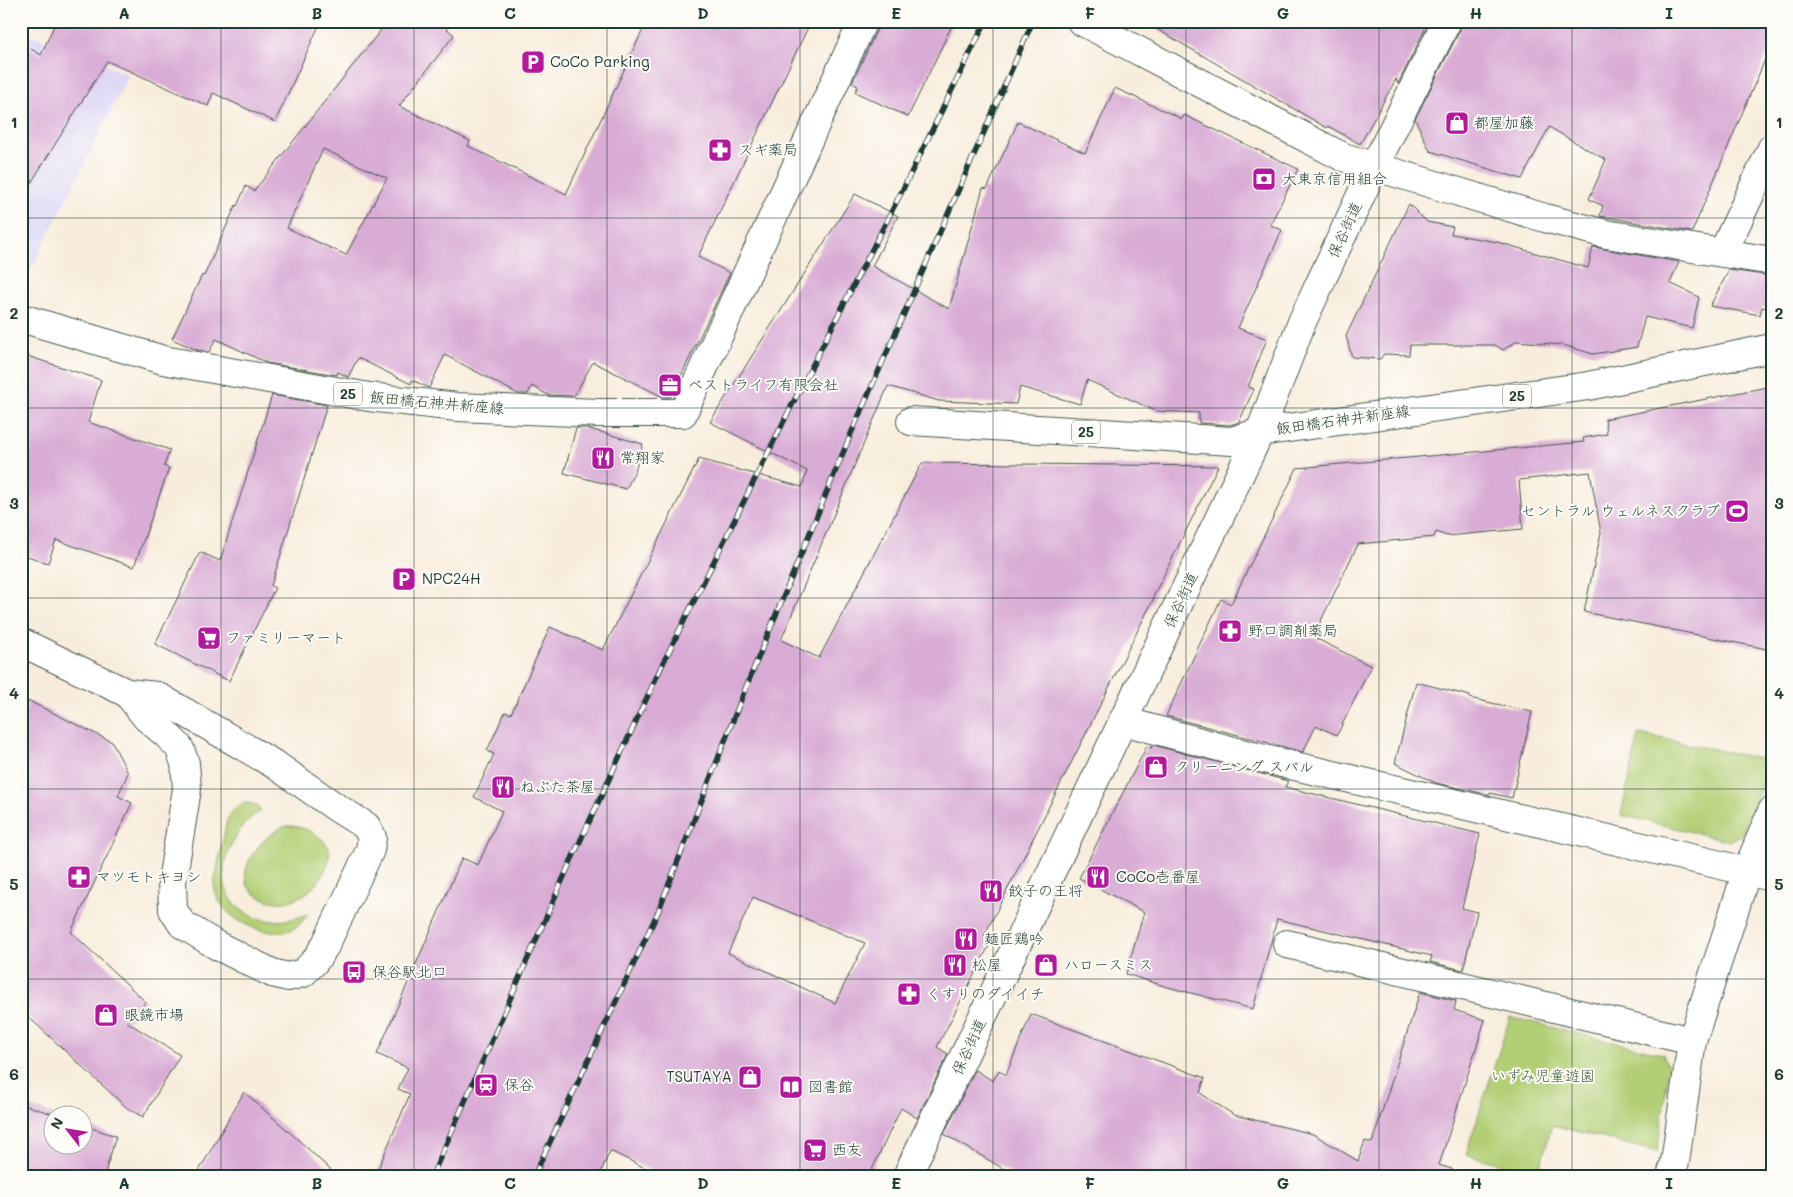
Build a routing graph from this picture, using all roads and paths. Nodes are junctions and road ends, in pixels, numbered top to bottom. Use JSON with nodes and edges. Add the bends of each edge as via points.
{"nodes":[{"id":1,"x":863,"y":21,"type":"edge"},
{"id":2,"x":1081,"y":21,"type":"edge"},
{"id":3,"x":1447,"y":21,"type":"edge"},
{"id":4,"x":1772,"y":148,"type":"edge"},
{"id":5,"x":1375,"y":165,"type":"junction"},
{"id":6,"x":1723,"y":252,"type":"junction"},
{"id":7,"x":1772,"y":261,"type":"edge"},
{"id":8,"x":21,"y":318,"type":"edge"},
{"id":9,"x":1772,"y":348,"type":"edge"},
{"id":10,"x":910,"y":421,"type":"dead end"},
{"id":11,"x":1260,"y":432,"type":"junction"},
{"id":12,"x":21,"y":642,"type":"edge"},
{"id":13,"x":127,"y":693,"type":"junction"},
{"id":14,"x":1123,"y":721,"type":"junction"},
{"id":15,"x":1772,"y":811,"type":"edge"},
{"id":16,"x":1760,"y":874,"type":"edge"},
{"id":17,"x":1287,"y":944,"type":"dead end"},
{"id":18,"x":1692,"y":1041,"type":"junction"},
{"id":19,"x":907,"y":1176,"type":"edge"},
{"id":20,"x":1671,"y":1176,"type":"edge"}],
"edges":[{"from":1,"to":8,"type":"street","name":"飯田橋石神井新座線","number":"25","via":[[683,412],[599,413],[457,407],[369,398],[163,360]]},
{"from":2,"to":5,"type":"street","via":[[1343,157]]},
{"from":3,"to":5,"type":"street","name":"保谷街道"},
{"from":4,"to":6,"type":"street"},
{"from":5,"to":6,"type":"street","via":[[1606,234]]},
{"from":5,"to":11,"type":"street","name":"保谷街道","via":[[1302,322]]},
{"from":6,"to":7,"type":"street"},
{"from":9,"to":11,"type":"street","name":"飯田橋石神井新座線","number":"25","via":[[1588,386]]},
{"from":10,"to":11,"type":"street","name":"飯田橋石神井新座線","number":"25","via":[[1232,441]]},
{"from":11,"to":14,"type":"street","name":"保谷街道"},
{"from":12,"to":13,"type":"street"},
{"from":13,"to":13,"type":"street","via":[[157,696],[277,766],[366,826],[372,837],[370,850],[325,946],[303,972],[288,977],[272,973],[207,940],[182,924],[173,910],[172,882],[187,789],[185,763],[179,748],[146,717]]},
{"from":14,"to":16,"type":"street","via":[[1256,757]]},
{"from":14,"to":19,"type":"street","name":"保谷街道"},
{"from":15,"to":16,"type":"street"},
{"from":16,"to":18,"type":"street"},
{"from":17,"to":18,"type":"street"},
{"from":18,"to":20,"type":"street"}]}
